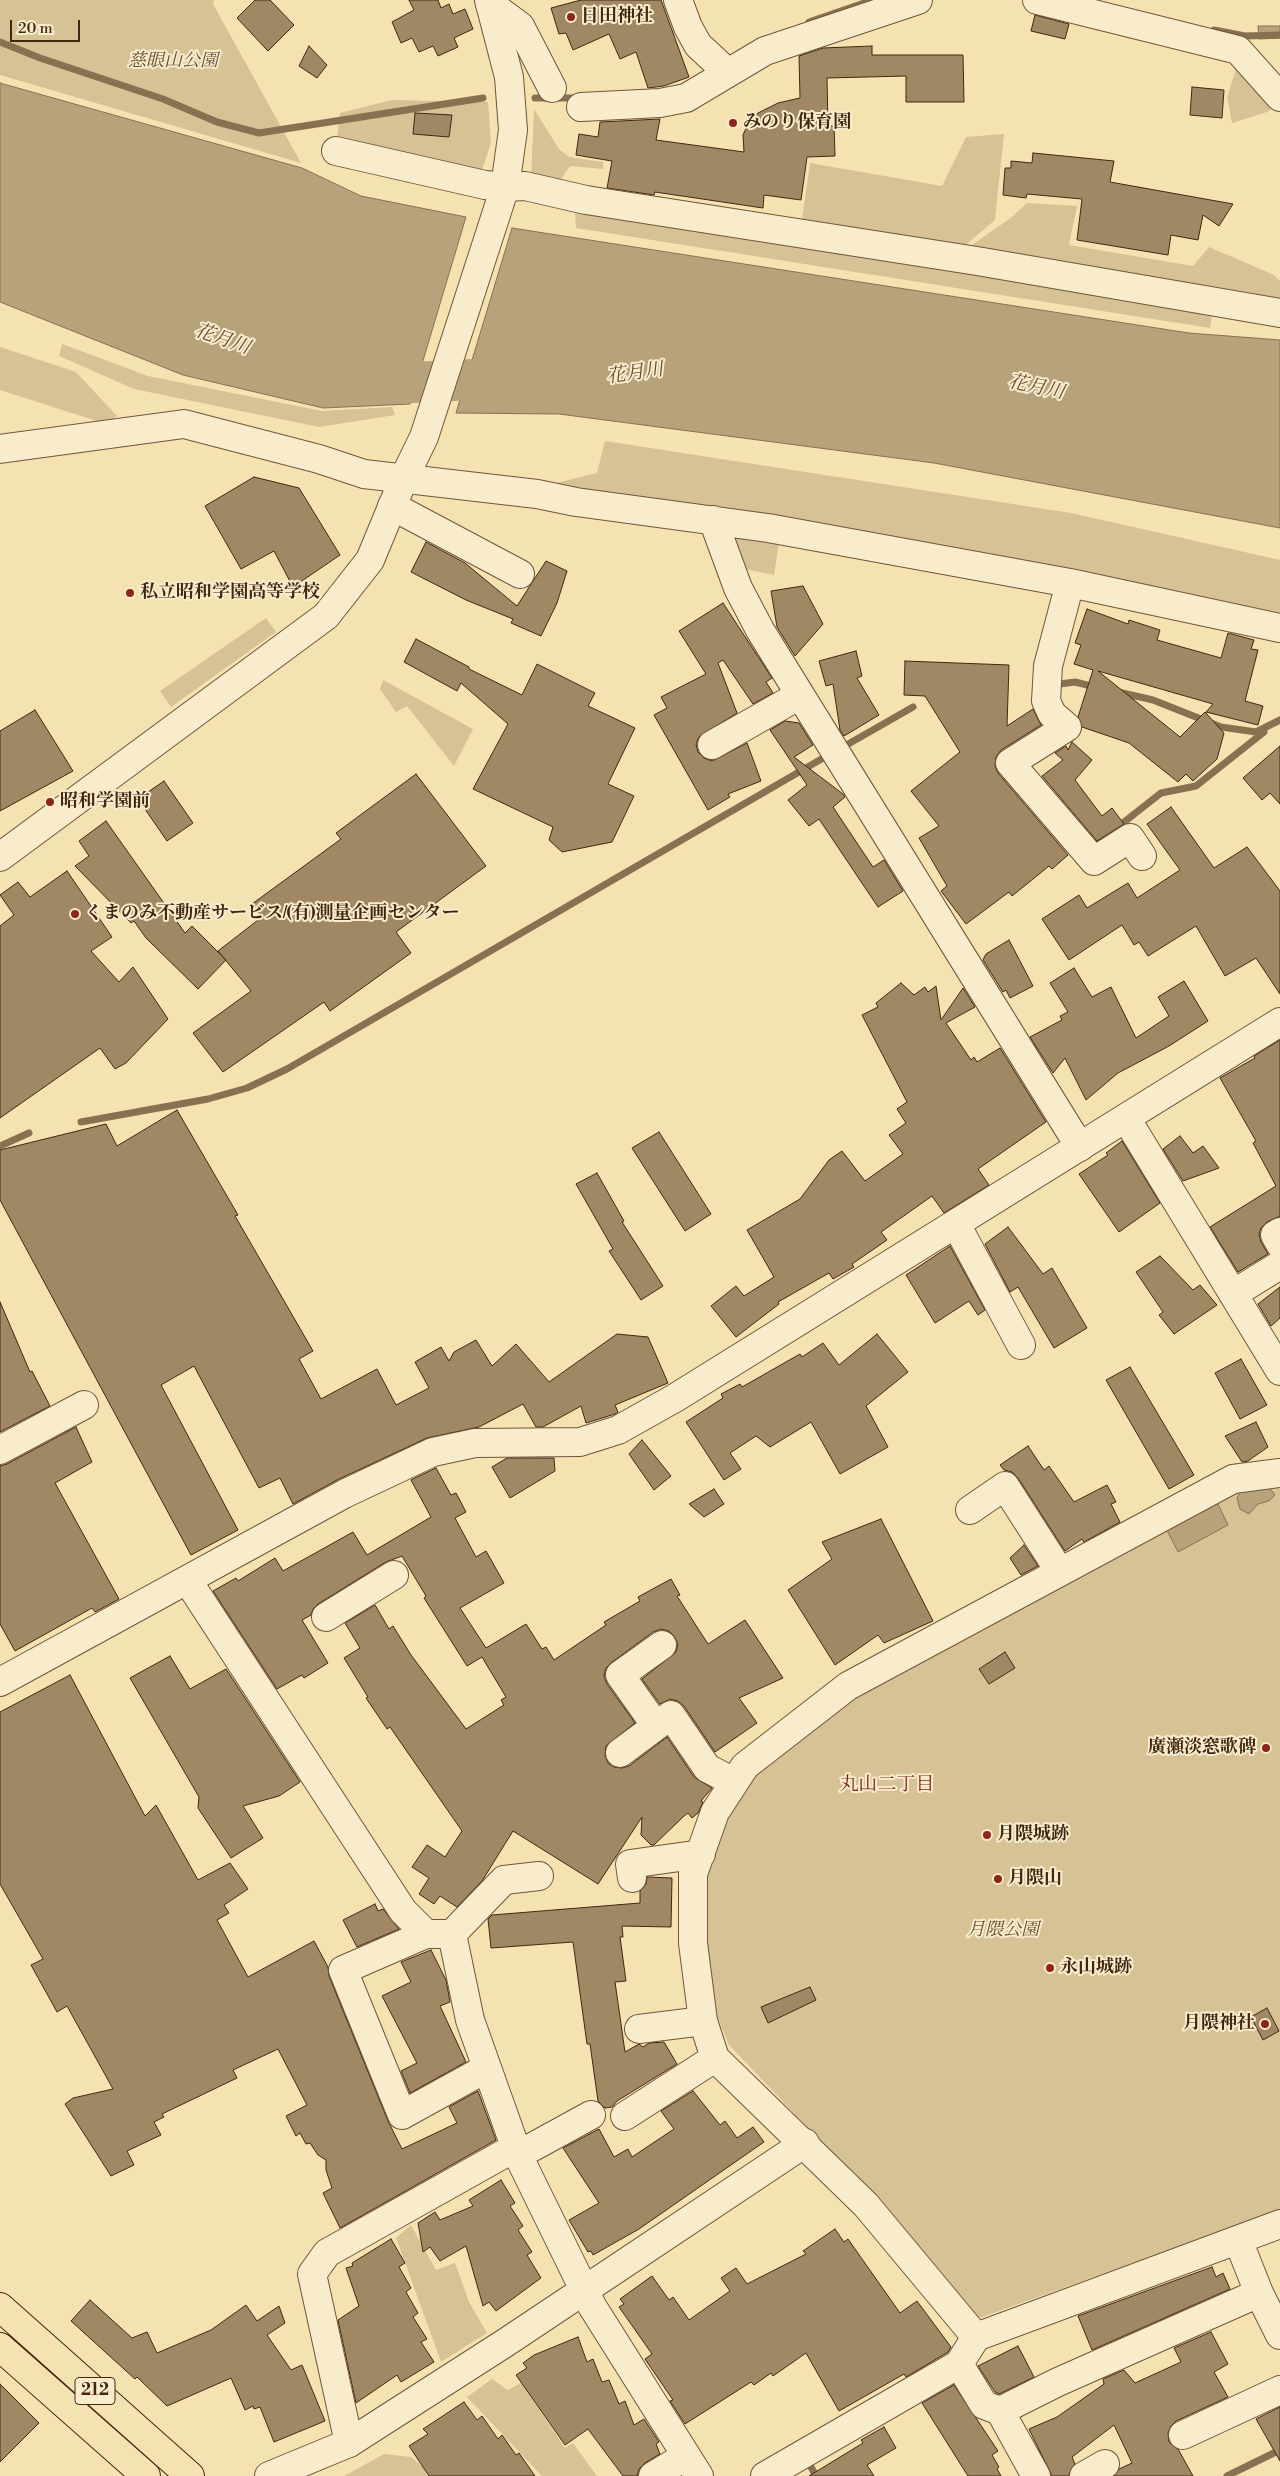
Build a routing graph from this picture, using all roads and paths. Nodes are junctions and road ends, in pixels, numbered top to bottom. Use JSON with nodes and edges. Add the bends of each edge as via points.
{"nodes":[{"id":1,"x":678,"y":0,"type":"edge"},
{"id":2,"x":1037,"y":0,"type":"edge"},
{"id":3,"x":489,"y":2,"type":"edge"},
{"id":4,"x":903,"y":2,"type":"edge"},
{"id":5,"x":720,"y":65,"type":"junction"},
{"id":6,"x":552,"y":88,"type":"dead end"},
{"id":7,"x":1280,"y":97,"type":"edge"},
{"id":8,"x":581,"y":107,"type":"dead end"},
{"id":9,"x":336,"y":152,"type":"dead end"},
{"id":10,"x":505,"y":187,"type":"junction"},
{"id":11,"x":1280,"y":313,"type":"edge"},
{"id":12,"x":0,"y":449,"type":"edge"},
{"id":13,"x":404,"y":478,"type":"junction"},
{"id":14,"x":392,"y":506,"type":"junction"},
{"id":15,"x":713,"y":520,"type":"junction"},
{"id":16,"x":520,"y":574,"type":"dead end"},
{"id":17,"x":1070,"y":583,"type":"junction"},
{"id":18,"x":1280,"y":628,"type":"edge"},
{"id":19,"x":800,"y":695,"type":"junction"},
{"id":20,"x":712,"y":745,"type":"dead end"},
{"id":21,"x":1142,"y":856,"type":"dead end"},
{"id":22,"x":0,"y":858,"type":"edge"},
{"id":23,"x":1280,"y":1022,"type":"edge"},
{"id":24,"x":1126,"y":1118,"type":"junction"},
{"id":25,"x":1080,"y":1147,"type":"junction"},
{"id":26,"x":956,"y":1224,"type":"junction"},
{"id":27,"x":1280,"y":1232,"type":"edge"},
{"id":28,"x":1280,"y":1244,"type":"edge"},
{"id":29,"x":1280,"y":1265,"type":"edge"},
{"id":30,"x":1233,"y":1294,"type":"junction"},
{"id":31,"x":1021,"y":1345,"type":"dead end"},
{"id":32,"x":1280,"y":1371,"type":"edge"},
{"id":33,"x":84,"y":1405,"type":"dead end"},
{"id":34,"x":0,"y":1450,"type":"edge"},
{"id":35,"x":1280,"y":1473,"type":"edge"},
{"id":36,"x":970,"y":1510,"type":"dead end"},
{"id":37,"x":1060,"y":1572,"type":"junction"},
{"id":38,"x":394,"y":1575,"type":"dead end"},
{"id":39,"x":188,"y":1581,"type":"junction"},
{"id":40,"x":326,"y":1617,"type":"dead end"},
{"id":41,"x":662,"y":1645,"type":"dead end"},
{"id":42,"x":0,"y":1682,"type":"edge"},
{"id":43,"x":656,"y":1726,"type":"junction"},
{"id":44,"x":620,"y":1753,"type":"dead end"},
{"id":45,"x":734,"y":1782,"type":"junction"},
{"id":46,"x":700,"y":1854,"type":"junction"},
{"id":47,"x":539,"y":1876,"type":"dead end"},
{"id":48,"x":632,"y":1878,"type":"dead end"},
{"id":49,"x":439,"y":1934,"type":"junction"},
{"id":50,"x":702,"y":2021,"type":"junction"},
{"id":51,"x":640,"y":2029,"type":"dead end"},
{"id":52,"x":715,"y":2058,"type":"junction"},
{"id":53,"x":487,"y":2068,"type":"junction"},
{"id":54,"x":591,"y":2115,"type":"dead end"},
{"id":55,"x":625,"y":2116,"type":"dead end"},
{"id":56,"x":805,"y":2142,"type":"junction"},
{"id":57,"x":517,"y":2151,"type":"junction"},
{"id":58,"x":1280,"y":2224,"type":"edge"},
{"id":59,"x":1238,"y":2240,"type":"junction"},
{"id":60,"x":584,"y":2289,"type":"junction"},
{"id":61,"x":1259,"y":2293,"type":"junction"},
{"id":62,"x":0,"y":2307,"type":"edge"},
{"id":63,"x":1280,"y":2335,"type":"edge"},
{"id":64,"x":976,"y":2337,"type":"junction"},
{"id":65,"x":0,"y":2347,"type":"edge"},
{"id":66,"x":959,"y":2364,"type":"junction"},
{"id":67,"x":1280,"y":2390,"type":"edge"},
{"id":68,"x":1000,"y":2410,"type":"junction"},
{"id":69,"x":1183,"y":2434,"type":"dead end"},
{"id":70,"x":349,"y":2443,"type":"junction"},
{"id":71,"x":692,"y":2466,"type":"edge"},
{"id":72,"x":146,"y":2476,"type":"edge"},
{"id":73,"x":190,"y":2476,"type":"edge"},
{"id":74,"x":269,"y":2476,"type":"edge"},
{"id":75,"x":653,"y":2476,"type":"edge"},
{"id":76,"x":765,"y":2476,"type":"edge"},
{"id":77,"x":1036,"y":2476,"type":"edge"}],
"edges":[{"from":1,"to":5,"type":"street","via":[[698,45]]},
{"from":2,"to":7,"type":"street","via":[[1238,50]]},
{"from":3,"to":6,"type":"street","via":[[520,26]]},
{"from":3,"to":10,"type":"street","via":[[509,77],[513,130]]},
{"from":4,"to":5,"type":"street"},
{"from":5,"to":8,"type":"street","via":[[686,98],[660,103]]},
{"from":9,"to":10,"type":"street"},
{"from":10,"to":11,"type":"street","via":[[525,186],[586,200],[977,260]]},
{"from":10,"to":13,"type":"street","via":[[424,436]]},
{"from":12,"to":13,"type":"street","via":[[184,424],[361,473]]},
{"from":13,"to":14,"type":"street"},
{"from":13,"to":15,"type":"street"},
{"from":14,"to":16,"type":"street"},
{"from":14,"to":22,"type":"street","via":[[370,560],[326,616]]},
{"from":15,"to":17,"type":"street"},
{"from":15,"to":19,"type":"street","via":[[738,588]]},
{"from":17,"to":18,"type":"street"},
{"from":17,"to":21,"type":"street","via":[[1048,666],[1046,701],[1052,714],[1067,727],[1010,763],[1094,860],[1130,838]]},
{"from":19,"to":20,"type":"street"},
{"from":19,"to":25,"type":"street","via":[[842,758]]},
{"from":23,"to":24,"type":"street"},
{"from":24,"to":25,"type":"street"},
{"from":24,"to":30,"type":"street"},
{"from":25,"to":26,"type":"street"},
{"from":26,"to":31,"type":"street"},
{"from":26,"to":39,"type":"street","via":[[618,1430],[580,1442],[475,1443],[433,1452],[344,1494]]},
{"from":27,"to":28,"type":"street","via":[[1275,1235]]},
{"from":29,"to":30,"type":"street"},
{"from":30,"to":32,"type":"street"},
{"from":33,"to":34,"type":"street"},
{"from":35,"to":37,"type":"street","via":[[1233,1479]]},
{"from":36,"to":37,"type":"street","via":[[1005,1486]]},
{"from":37,"to":45,"type":"street","via":[[848,1686],[745,1766]]},
{"from":38,"to":40,"type":"street"},
{"from":39,"to":42,"type":"street"},
{"from":39,"to":49,"type":"street","via":[[403,1911]]},
{"from":41,"to":43,"type":"street","via":[[620,1675]]},
{"from":43,"to":44,"type":"street"},
{"from":43,"to":45,"type":"street","via":[[670,1715],[707,1768]]},
{"from":45,"to":46,"type":"street","via":[[715,1812]]},
{"from":46,"to":48,"type":"street","via":[[630,1864]]},
{"from":46,"to":50,"type":"street","via":[[693,1874],[693,1943]]},
{"from":47,"to":49,"type":"street","via":[[504,1880]]},
{"from":49,"to":53,"type":"street"},
{"from":49,"to":53,"type":"street","via":[[343,1970],[402,2115]]},
{"from":50,"to":51,"type":"street"},
{"from":50,"to":52,"type":"street"},
{"from":52,"to":55,"type":"street"},
{"from":52,"to":56,"type":"street"},
{"from":53,"to":57,"type":"street"},
{"from":54,"to":57,"type":"street"},
{"from":56,"to":60,"type":"street"},
{"from":56,"to":64,"type":"street","via":[[866,2205]]},
{"from":57,"to":60,"type":"street"},
{"from":57,"to":70,"type":"street","via":[[327,2253],[312,2274]]},
{"from":58,"to":59,"type":"street"},
{"from":59,"to":61,"type":"street"},
{"from":59,"to":64,"type":"street"},
{"from":60,"to":70,"type":"street"},
{"from":60,"to":71,"type":"street"},
{"from":61,"to":63,"type":"street"},
{"from":61,"to":68,"type":"street"},
{"from":62,"to":73,"type":"highway","number":"212"},
{"from":64,"to":66,"type":"street"},
{"from":65,"to":72,"type":"highway","number":"212"},
{"from":66,"to":68,"type":"street","via":[[984,2405]]},
{"from":66,"to":76,"type":"street"},
{"from":67,"to":69,"type":"street"},
{"from":68,"to":77,"type":"street"},
{"from":70,"to":74,"type":"street"},
{"from":71,"to":75,"type":"street"}]}
